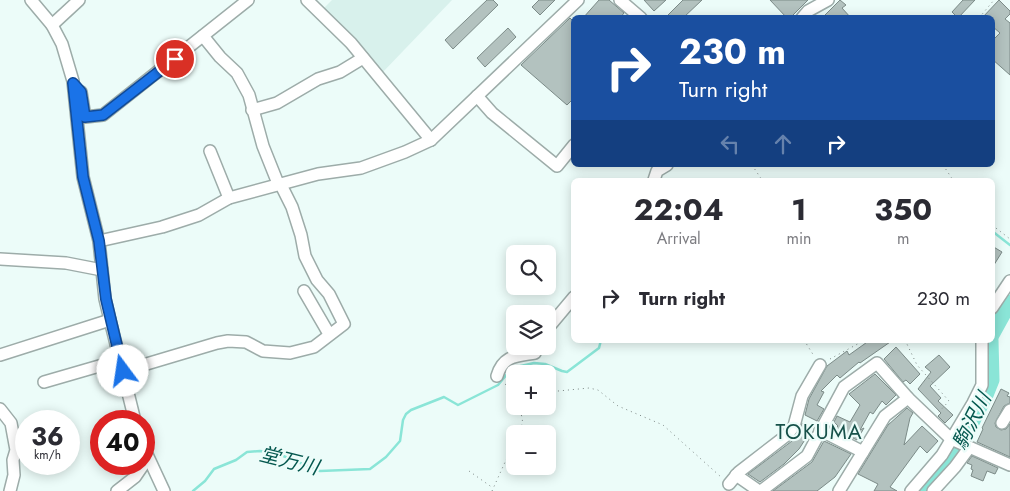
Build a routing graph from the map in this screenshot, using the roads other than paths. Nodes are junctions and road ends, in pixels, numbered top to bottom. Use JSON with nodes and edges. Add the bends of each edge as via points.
{"nodes":[{"id":1,"x":31,"y":0,"type":"edge"},
{"id":2,"x":79,"y":0,"type":"edge"},
{"id":3,"x":248,"y":0,"type":"edge"},
{"id":4,"x":307,"y":0,"type":"edge"},
{"id":5,"x":578,"y":0,"type":"edge"},
{"id":6,"x":620,"y":0,"type":"edge"},
{"id":7,"x":828,"y":0,"type":"edge"},
{"id":8,"x":638,"y":15,"type":"edge"},
{"id":9,"x":805,"y":15,"type":"edge"},
{"id":10,"x":52,"y":25,"type":"junction"},
{"id":11,"x":203,"y":36,"type":"junction"},
{"id":12,"x":363,"y":58,"type":"junction"},
{"id":13,"x":73,"y":83,"type":"junction"},
{"id":14,"x":478,"y":96,"type":"junction"},
{"id":15,"x":252,"y":110,"type":"junction"},
{"id":16,"x":431,"y":140,"type":"junction"},
{"id":17,"x":571,"y":149,"type":"edge"},
{"id":18,"x":210,"y":151,"type":"dead end"},
{"id":19,"x":281,"y":185,"type":"junction"},
{"id":20,"x":229,"y":198,"type":"junction"},
{"id":21,"x":99,"y":241,"type":"junction"},
{"id":22,"x":0,"y":259,"type":"edge"},
{"id":23,"x":102,"y":270,"type":"junction"},
{"id":24,"x":1010,"y":281,"type":"edge"},
{"id":25,"x":304,"y":291,"type":"dead end"},
{"id":26,"x":571,"y":301,"type":"edge"},
{"id":27,"x":995,"y":304,"type":"edge"},
{"id":28,"x":556,"y":318,"type":"edge"},
{"id":29,"x":110,"y":320,"type":"junction"},
{"id":30,"x":329,"y":334,"type":"junction"},
{"id":31,"x":982,"y":343,"type":"edge"},
{"id":32,"x":0,"y":355,"type":"edge"},
{"id":33,"x":524,"y":355,"type":"edge"},
{"id":34,"x":820,"y":365,"type":"road end"},
{"id":35,"x":122,"y":366,"type":"junction"},
{"id":36,"x":501,"y":380,"type":"road end"},
{"id":37,"x":44,"y":382,"type":"dead end"},
{"id":38,"x":908,"y":398,"type":"junction"},
{"id":39,"x":0,"y":409,"type":"edge"},
{"id":40,"x":132,"y":410,"type":"edge"},
{"id":41,"x":1010,"y":410,"type":"edge"},
{"id":42,"x":1002,"y":424,"type":"dead end"},
{"id":43,"x":820,"y":430,"type":"junction"},
{"id":44,"x":953,"y":440,"type":"junction"},
{"id":45,"x":967,"y":447,"type":"junction"},
{"id":46,"x":863,"y":452,"type":"junction"},
{"id":47,"x":1010,"y":465,"type":"edge"},
{"id":48,"x":155,"y":472,"type":"edge"},
{"id":49,"x":136,"y":475,"type":"edge"},
{"id":50,"x":10,"y":491,"type":"edge"},
{"id":51,"x":117,"y":491,"type":"edge"},
{"id":52,"x":164,"y":491,"type":"edge"},
{"id":53,"x":760,"y":491,"type":"edge"},
{"id":54,"x":839,"y":491,"type":"edge"},
{"id":55,"x":911,"y":491,"type":"edge"},
{"id":56,"x":932,"y":491,"type":"edge"}],
"edges":[{"from":1,"to":10,"type":"street"},
{"from":2,"to":10,"type":"street"},
{"from":3,"to":11,"type":"street"},
{"from":4,"to":12,"type":"street"},
{"from":5,"to":14,"type":"street"},
{"from":6,"to":8,"type":"street"},
{"from":7,"to":9,"type":"street"},
{"from":10,"to":13,"type":"street","via":[[62,44]]},
{"from":11,"to":13,"type":"street","via":[[103,115],[85,117],[81,92]]},
{"from":11,"to":15,"type":"street","via":[[238,73],[249,95]]},
{"from":12,"to":15,"type":"street","via":[[277,103]]},
{"from":12,"to":16,"type":"street"},
{"from":13,"to":21,"type":"street","via":[[83,177]]},
{"from":14,"to":16,"type":"street"},
{"from":14,"to":17,"type":"street","via":[[492,113],[557,166]]},
{"from":15,"to":19,"type":"street","via":[[262,146]]},
{"from":16,"to":19,"type":"street","via":[[361,168],[318,174]]},
{"from":18,"to":20,"type":"street"},
{"from":19,"to":20,"type":"street"},
{"from":19,"to":30,"type":"street","via":[[298,226],[305,256],[344,324]]},
{"from":20,"to":21,"type":"street","via":[[199,215]]},
{"from":21,"to":23,"type":"street"},
{"from":22,"to":23,"type":"street","via":[[66,263]]},
{"from":23,"to":29,"type":"street"},
{"from":24,"to":27,"type":"street"},
{"from":25,"to":30,"type":"street"},
{"from":26,"to":28,"type":"street"},
{"from":29,"to":32,"type":"street"},
{"from":29,"to":35,"type":"street"},
{"from":30,"to":35,"type":"street","via":[[314,347],[290,353],[263,351],[246,342],[228,341]]},
{"from":31,"to":44,"type":"street","via":[[982,385]]},
{"from":33,"to":36,"type":"street","via":[[508,358],[499,368]]},
{"from":34,"to":53,"type":"street","via":[[802,396],[794,426],[733,480]]},
{"from":35,"to":37,"type":"street"},
{"from":35,"to":40,"type":"street"},
{"from":38,"to":43,"type":"street","via":[[877,363],[844,387]]},
{"from":38,"to":44,"type":"street"},
{"from":38,"to":46,"type":"street","via":[[885,416]]},
{"from":39,"to":50,"type":"street","via":[[11,423],[16,450]]},
{"from":41,"to":42,"type":"street"},
{"from":43,"to":46,"type":"street"},
{"from":43,"to":53,"type":"street","via":[[807,456]]},
{"from":44,"to":45,"type":"street"},
{"from":44,"to":55,"type":"street"},
{"from":45,"to":47,"type":"street"},
{"from":45,"to":56,"type":"street","via":[[955,467]]},
{"from":46,"to":54,"type":"street"},
{"from":48,"to":52,"type":"street"},
{"from":49,"to":51,"type":"street"}]}
